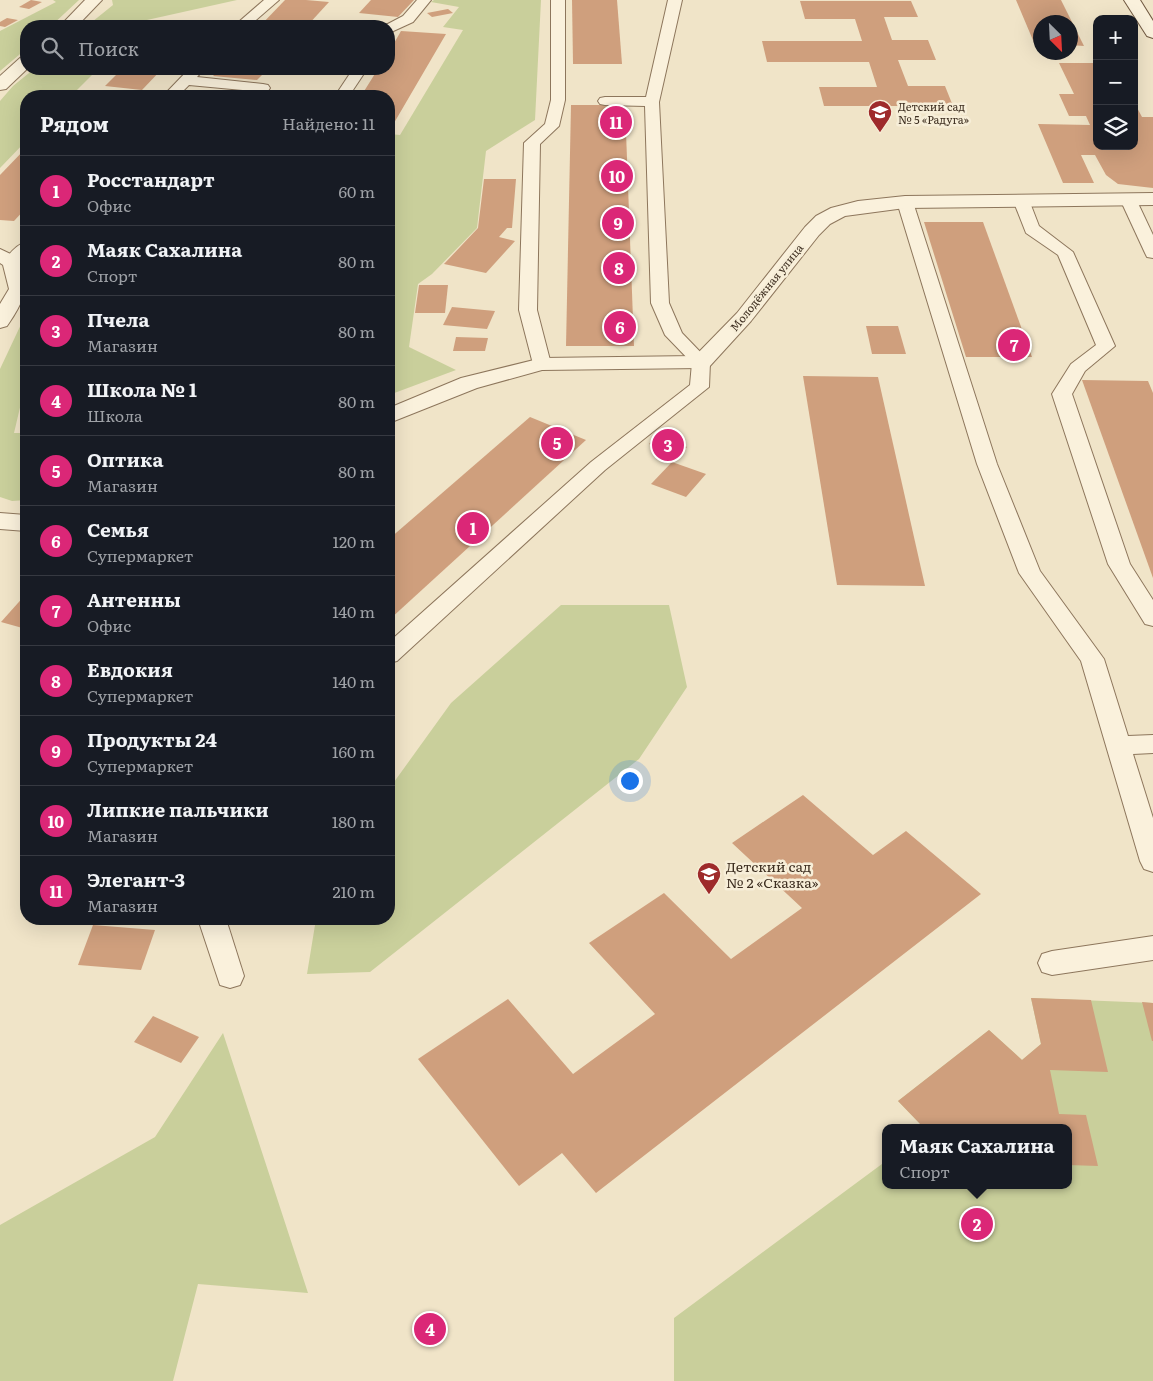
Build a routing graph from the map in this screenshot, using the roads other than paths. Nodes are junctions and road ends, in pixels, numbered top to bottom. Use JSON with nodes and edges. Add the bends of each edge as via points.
{"nodes":[{"id":1,"x":94,"y":0,"type":"edge"},
{"id":2,"x":272,"y":0,"type":"edge"},
{"id":3,"x":424,"y":0,"type":"edge"},
{"id":4,"x":558,"y":0,"type":"edge"},
{"id":5,"x":675,"y":0,"type":"edge"},
{"id":6,"x":1132,"y":0,"type":"edge"},
{"id":7,"x":74,"y":20,"type":"edge"},
{"id":8,"x":248,"y":20,"type":"edge"},
{"id":9,"x":395,"y":26,"type":"edge"},
{"id":10,"x":1153,"y":33,"type":"edge"},
{"id":11,"x":20,"y":67,"type":"edge"},
{"id":12,"x":191,"y":75,"type":"edge"},
{"id":13,"x":356,"y":75,"type":"edge"},
{"id":14,"x":186,"y":80,"type":"junction"},
{"id":15,"x":0,"y":85,"type":"edge"},
{"id":16,"x":239,"y":86,"type":"junction"},
{"id":17,"x":263,"y":88,"type":"dead end"},
{"id":18,"x":176,"y":90,"type":"edge"},
{"id":19,"x":231,"y":90,"type":"edge"},
{"id":20,"x":346,"y":90,"type":"edge"},
{"id":21,"x":605,"y":101,"type":"dead end"},
{"id":22,"x":652,"y":102,"type":"junction"},
{"id":23,"x":1128,"y":199,"type":"junction"},
{"id":24,"x":1153,"y":199,"type":"edge"},
{"id":25,"x":1021,"y":200,"type":"junction"},
{"id":26,"x":906,"y":202,"type":"junction"},
{"id":27,"x":20,"y":251,"type":"edge"},
{"id":28,"x":1153,"y":253,"type":"edge"},
{"id":29,"x":6,"y":259,"type":"edge"},
{"id":30,"x":20,"y":285,"type":"edge"},
{"id":31,"x":20,"y":292,"type":"edge"},
{"id":32,"x":0,"y":322,"type":"edge"},
{"id":33,"x":700,"y":362,"type":"junction"},
{"id":34,"x":542,"y":364,"type":"junction"},
{"id":35,"x":395,"y":414,"type":"edge"},
{"id":36,"x":0,"y":521,"type":"edge"},
{"id":37,"x":20,"y":522,"type":"edge"},
{"id":38,"x":1153,"y":618,"type":"edge"},
{"id":39,"x":395,"y":650,"type":"edge"},
{"id":40,"x":1153,"y":744,"type":"edge"},
{"id":41,"x":1119,"y":746,"type":"junction"},
{"id":42,"x":1153,"y":861,"type":"edge"},
{"id":43,"x":214,"y":925,"type":"edge"},
{"id":44,"x":1153,"y":948,"type":"edge"},
{"id":45,"x":1052,"y":964,"type":"dead end"},
{"id":46,"x":230,"y":976,"type":"dead end"}],
"edges":[{"from":1,"to":7,"type":"street"},
{"from":2,"to":8,"type":"lane"},
{"from":3,"to":9,"type":"lane","via":[[408,19]]},
{"from":4,"to":34,"type":"lane","via":[[558,100],[552,126],[532,143],[528,310]]},
{"from":5,"to":22,"type":"lane"},
{"from":6,"to":10,"type":"street"},
{"from":11,"to":15,"type":"street"},
{"from":12,"to":14,"type":"lane"},
{"from":13,"to":20,"type":"lane"},
{"from":14,"to":16,"type":"lane"},
{"from":14,"to":18,"type":"lane"},
{"from":16,"to":17,"type":"lane"},
{"from":16,"to":19,"type":"lane"},
{"from":21,"to":22,"type":"lane"},
{"from":22,"to":33,"type":"lane","via":[[660,303],[674,336]]},
{"from":23,"to":24,"type":"street","name":"Молодёжная улица"},
{"from":23,"to":25,"type":"street","name":"Молодёжная улица"},
{"from":23,"to":28,"type":"lane"},
{"from":25,"to":26,"type":"street","name":"Молодёжная улица"},
{"from":25,"to":38,"type":"lane","via":[[1032,229],[1065,252],[1106,346],[1078,368],[1062,394],[1119,564]]},
{"from":26,"to":33,"type":"street","name":"Молодёжная улица","via":[[858,207],[823,220],[744,317]]},
{"from":26,"to":41,"type":"lane","via":[[987,464],[1030,573],[1092,659]]},
{"from":27,"to":29,"type":"lane"},
{"from":29,"to":30,"type":"street"},
{"from":31,"to":32,"type":"street"},
{"from":33,"to":34,"type":"street"},
{"from":33,"to":39,"type":"lane","via":[[699,387],[598,466]]},
{"from":34,"to":35,"type":"street","via":[[469,383]]},
{"from":36,"to":37,"type":"street"},
{"from":40,"to":41,"type":"lane"},
{"from":41,"to":42,"type":"lane"},
{"from":43,"to":46,"type":"lane"},
{"from":44,"to":45,"type":"lane"}]}
